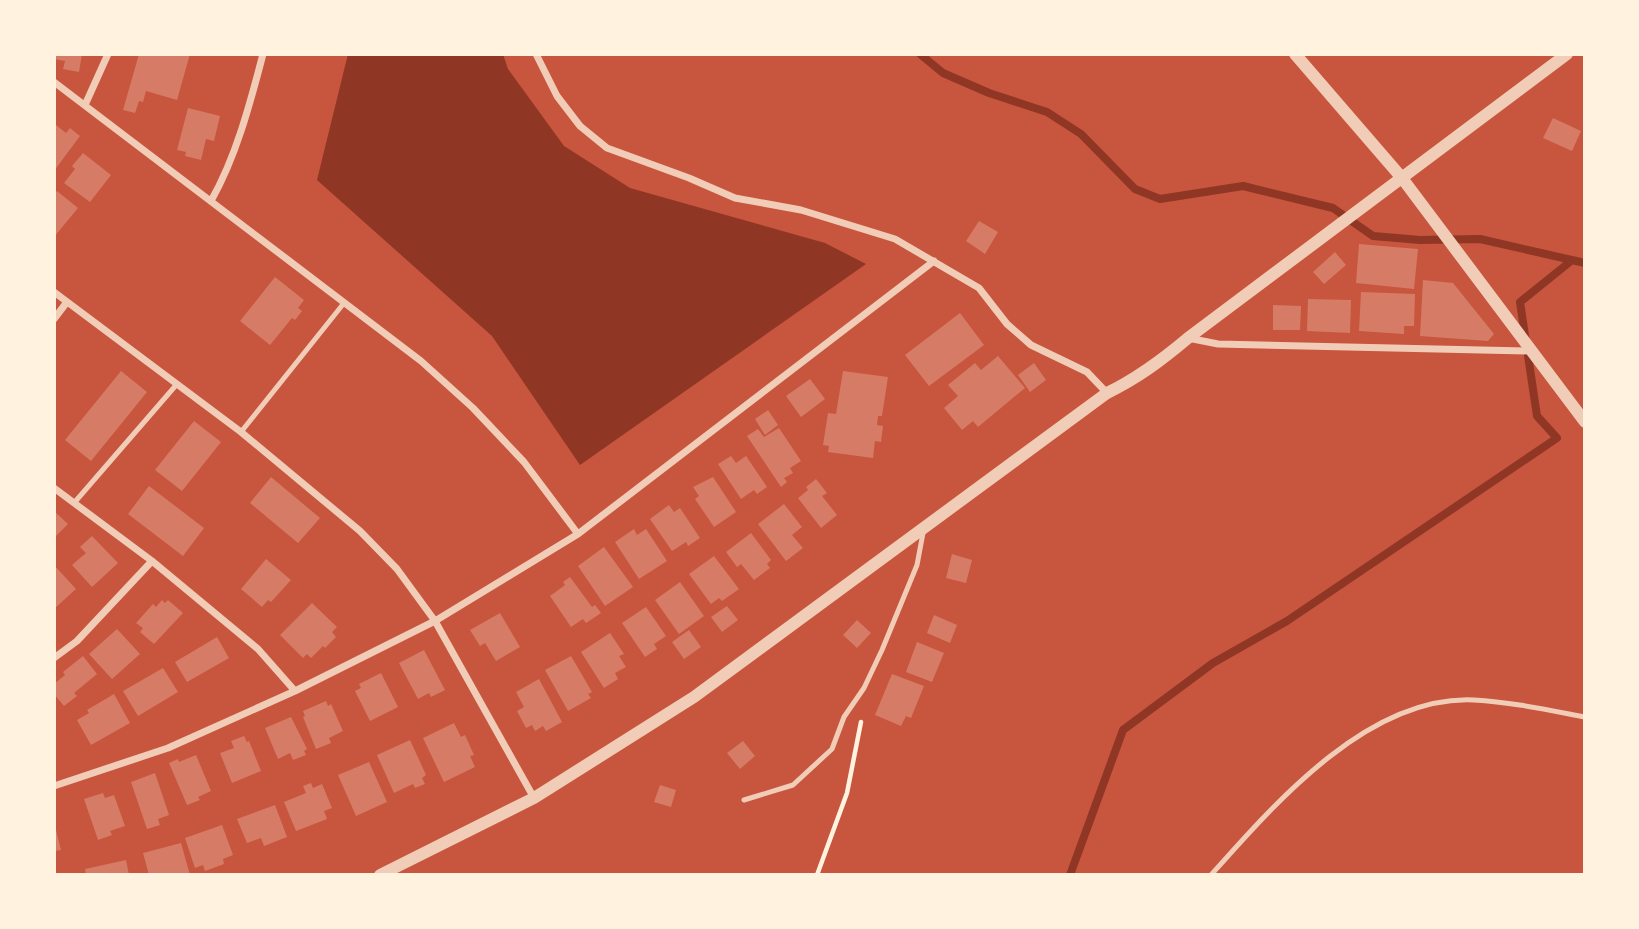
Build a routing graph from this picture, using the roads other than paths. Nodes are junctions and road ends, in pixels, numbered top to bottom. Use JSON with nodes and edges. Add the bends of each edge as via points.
{"nodes":[{"id":1,"x":108,"y":54,"type":"edge"},
{"id":2,"x":263,"y":54,"type":"edge"},
{"id":3,"x":536,"y":54,"type":"edge"},
{"id":4,"x":1295,"y":54,"type":"edge"},
{"id":5,"x":1567,"y":54,"type":"edge"},
{"id":6,"x":54,"y":82,"type":"edge"},
{"id":7,"x":85,"y":105,"type":"junction"},
{"id":8,"x":1402,"y":178,"type":"junction"},
{"id":9,"x":211,"y":201,"type":"junction"},
{"id":10,"x":934,"y":261,"type":"junction"},
{"id":11,"x":54,"y":292,"type":"edge"},
{"id":12,"x":67,"y":302,"type":"junction"},
{"id":13,"x":344,"y":303,"type":"junction"},
{"id":14,"x":54,"y":318,"type":"edge"},
{"id":15,"x":1188,"y":338,"type":"junction"},
{"id":16,"x":1532,"y":351,"type":"junction"},
{"id":17,"x":177,"y":384,"type":"junction"},
{"id":18,"x":1107,"y":393,"type":"junction"},
{"id":19,"x":1585,"y":422,"type":"edge"},
{"id":20,"x":241,"y":432,"type":"junction"},
{"id":21,"x":54,"y":488,"type":"edge"},
{"id":22,"x":74,"y":503,"type":"junction"},
{"id":23,"x":924,"y":528,"type":"junction"},
{"id":24,"x":578,"y":534,"type":"junction"},
{"id":25,"x":152,"y":561,"type":"junction"},
{"id":26,"x":435,"y":621,"type":"junction"},
{"id":27,"x":54,"y":658,"type":"edge"},
{"id":28,"x":295,"y":691,"type":"junction"},
{"id":29,"x":1585,"y":717,"type":"edge"},
{"id":30,"x":54,"y":786,"type":"edge"},
{"id":31,"x":534,"y":799,"type":"junction"},
{"id":32,"x":744,"y":800,"type":"dead end"},
{"id":33,"x":380,"y":875,"type":"edge"},
{"id":34,"x":1210,"y":875,"type":"edge"}],
"edges":[{"from":1,"to":7,"type":"street"},
{"from":2,"to":9,"type":"street","via":[[224,178]]},
{"from":3,"to":10,"type":"street","via":[[556,96],[580,126],[607,148],[735,198],[801,210],[895,239]]},
{"from":4,"to":8,"type":"street"},
{"from":5,"to":8,"type":"street"},
{"from":6,"to":7,"type":"street"},
{"from":7,"to":9,"type":"street"},
{"from":8,"to":15,"type":"street"},
{"from":8,"to":16,"type":"street"},
{"from":9,"to":13,"type":"street"},
{"from":10,"to":18,"type":"street","via":[[979,288],[1007,324],[1031,345],[1087,372]]},
{"from":10,"to":24,"type":"street"},
{"from":11,"to":12,"type":"street"},
{"from":12,"to":14,"type":"street"},
{"from":12,"to":17,"type":"street"},
{"from":13,"to":20,"type":"lane"},
{"from":13,"to":24,"type":"street","via":[[421,361],[473,408],[524,462]]},
{"from":15,"to":16,"type":"street","via":[[1218,344]]},
{"from":15,"to":18,"type":"street","via":[[1154,367]]},
{"from":16,"to":19,"type":"street"},
{"from":17,"to":20,"type":"street"},
{"from":17,"to":22,"type":"lane"},
{"from":18,"to":23,"type":"street"},
{"from":20,"to":26,"type":"street","via":[[360,531],[397,569]]},
{"from":21,"to":22,"type":"street"},
{"from":22,"to":25,"type":"street"},
{"from":23,"to":31,"type":"street","via":[[694,697]]},
{"from":23,"to":32,"type":"lane","via":[[917,565],[832,749],[793,785]]},
{"from":24,"to":26,"type":"street"},
{"from":25,"to":27,"type":"street","via":[[77,641]]},
{"from":25,"to":28,"type":"street","via":[[258,649]]},
{"from":26,"to":28,"type":"street"},
{"from":26,"to":31,"type":"street"},
{"from":28,"to":30,"type":"street","via":[[169,748]]},
{"from":29,"to":34,"type":"lane","via":[[1471,700],[1416,707],[1389,718],[1363,732],[1288,793]]},
{"from":31,"to":33,"type":"street"}]}
